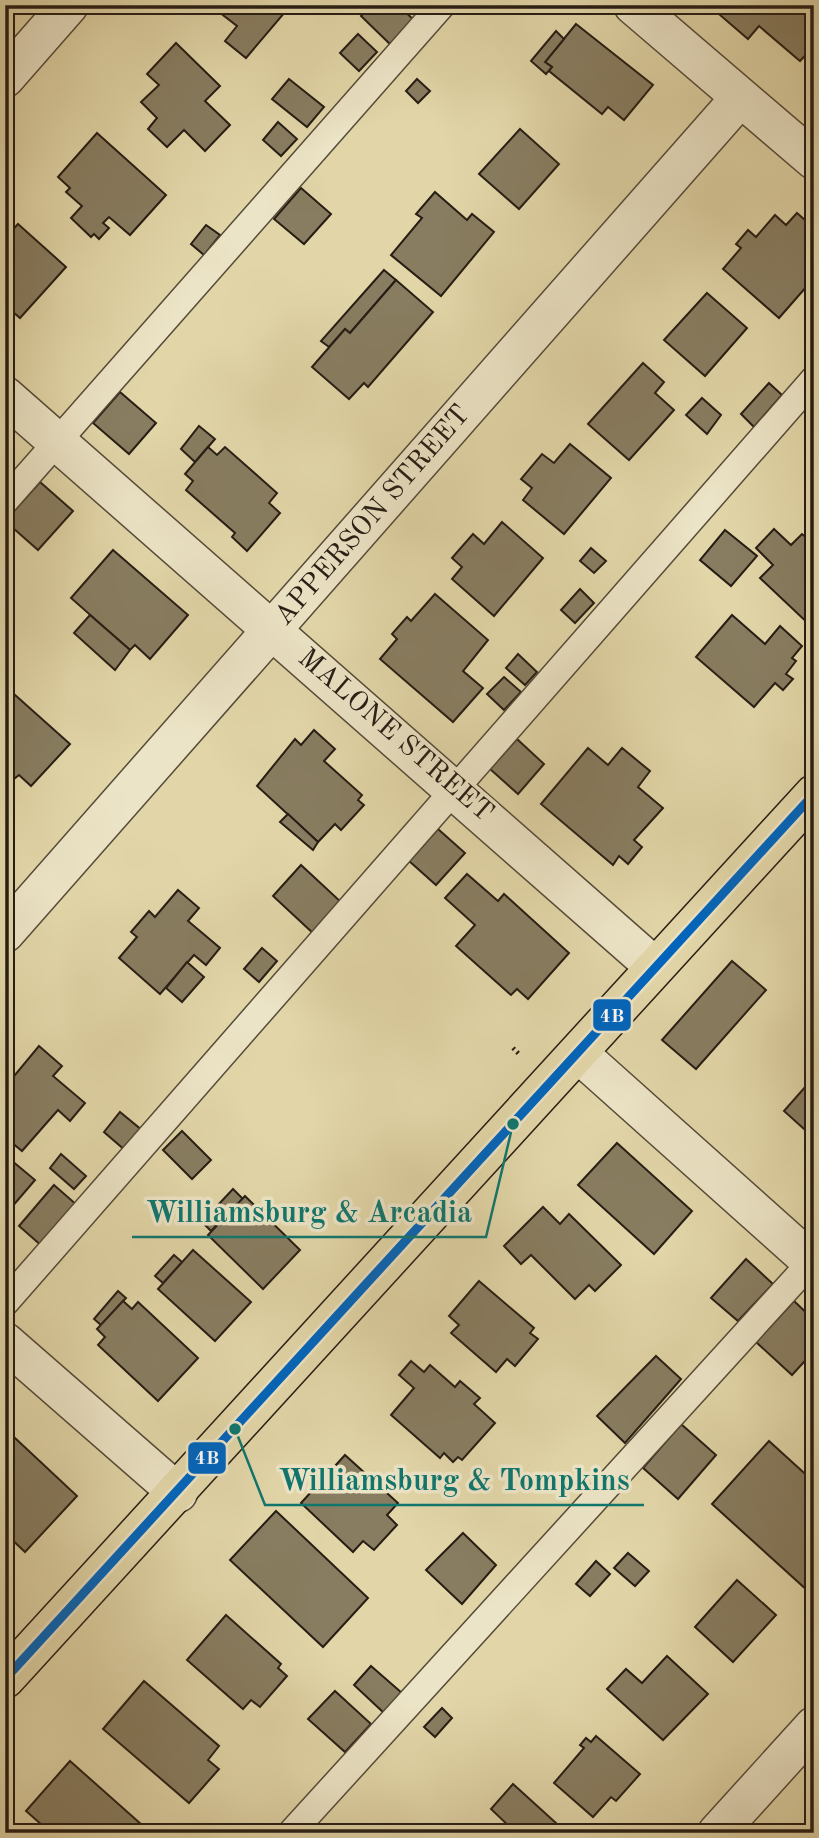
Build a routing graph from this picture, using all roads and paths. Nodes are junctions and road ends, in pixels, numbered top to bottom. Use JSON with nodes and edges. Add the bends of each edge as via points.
{"nodes":[{"id":1,"x":69,"y":5,"type":"edge"},
{"id":2,"x":442,"y":5,"type":"edge"},
{"id":3,"x":633,"y":5,"type":"edge"},
{"id":4,"x":5,"y":78,"type":"edge"},
{"id":5,"x":740,"y":98,"type":"junction"},
{"id":6,"x":814,"y":160,"type":"edge"},
{"id":7,"x":814,"y":379,"type":"edge"},
{"id":8,"x":5,"y":396,"type":"edge"},
{"id":9,"x":57,"y":441,"type":"junction"},
{"id":10,"x":5,"y":501,"type":"edge"},
{"id":11,"x":274,"y":629,"type":"junction"},
{"id":12,"x":455,"y":788,"type":"junction"},
{"id":13,"x":809,"y":808,"type":"edge"},
{"id":14,"x":5,"y":933,"type":"edge"},
{"id":15,"x":655,"y":967,"type":"junction"},
{"id":16,"x":578,"y":1053,"type":"junction"},
{"id":17,"x":813,"y":1262,"type":"edge"},
{"id":18,"x":5,"y":1303,"type":"edge"},
{"id":19,"x":5,"y":1342,"type":"edge"},
{"id":20,"x":178,"y":1493,"type":"junction"},
{"id":21,"x":5,"y":1679,"type":"edge"},
{"id":22,"x":814,"y":1726,"type":"edge"},
{"id":23,"x":291,"y":1833,"type":"edge"},
{"id":24,"x":717,"y":1833,"type":"edge"}],
"edges":[{"from":1,"to":4,"type":"street"},
{"from":2,"to":9,"type":"lane"},
{"from":3,"to":5,"type":"street"},
{"from":5,"to":6,"type":"street"},
{"from":5,"to":11,"type":"street","name":"APPERSON STREET"},
{"from":7,"to":12,"type":"lane"},
{"from":8,"to":9,"type":"street","name":"MALONE STREET"},
{"from":9,"to":10,"type":"lane"},
{"from":9,"to":11,"type":"street","name":"MALONE STREET"},
{"from":11,"to":12,"type":"street","name":"MALONE STREET"},
{"from":11,"to":14,"type":"street","name":"APPERSON STREET"},
{"from":12,"to":15,"type":"street","name":"MALONE STREET"},
{"from":12,"to":18,"type":"lane"},
{"from":13,"to":15,"type":"main road"},
{"from":15,"to":16,"type":"main road"},
{"from":16,"to":17,"type":"street"},
{"from":16,"to":20,"type":"main road"},
{"from":17,"to":23,"type":"lane"},
{"from":19,"to":20,"type":"street"},
{"from":20,"to":21,"type":"main road"},
{"from":22,"to":24,"type":"street"}]}
